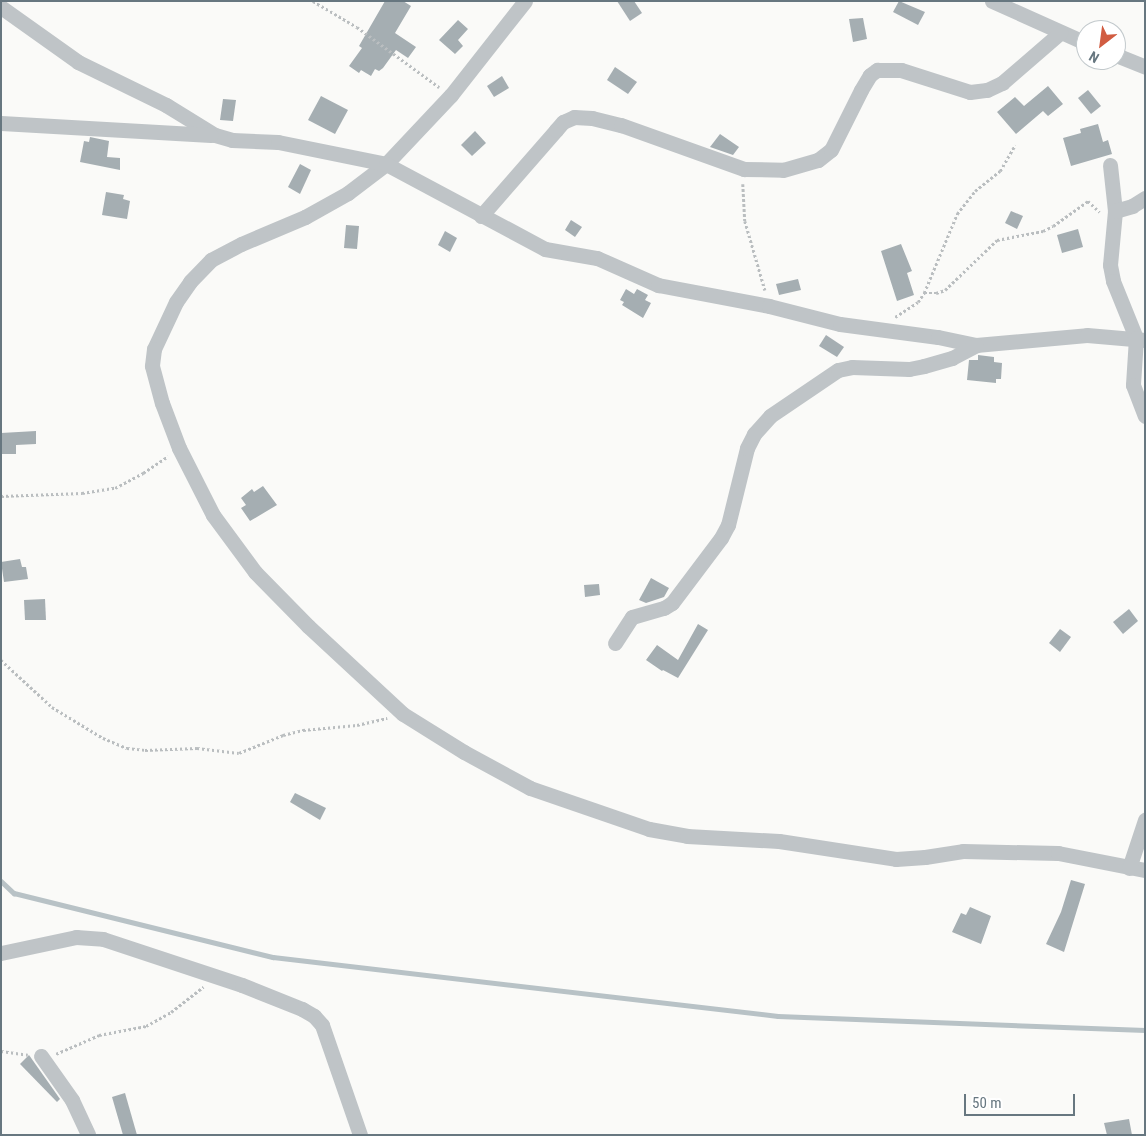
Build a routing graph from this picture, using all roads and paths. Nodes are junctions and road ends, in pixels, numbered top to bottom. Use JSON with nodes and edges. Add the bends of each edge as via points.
{"nodes":[{"id":1,"x":313,"y":1,"type":"edge"},
{"id":2,"x":525,"y":1,"type":"edge"},
{"id":3,"x":992,"y":1,"type":"edge"},
{"id":4,"x":1,"y":7,"type":"edge"},
{"id":5,"x":1060,"y":33,"type":"junction"},
{"id":6,"x":1076,"y":39,"type":"edge"},
{"id":7,"x":1126,"y":59,"type":"edge"},
{"id":8,"x":1145,"y":67,"type":"edge"},
{"id":9,"x":451,"y":95,"type":"junction"},
{"id":10,"x":1,"y":123,"type":"edge"},
{"id":11,"x":215,"y":136,"type":"junction"},
{"id":12,"x":1015,"y":145,"type":"dead end"},
{"id":13,"x":386,"y":164,"type":"junction"},
{"id":14,"x":1110,"y":166,"type":"dead end"},
{"id":15,"x":744,"y":169,"type":"junction"},
{"id":16,"x":1145,"y":198,"type":"edge"},
{"id":17,"x":1115,"y":211,"type":"junction"},
{"id":18,"x":481,"y":216,"type":"junction"},
{"id":19,"x":924,"y":293,"type":"junction"},
{"id":20,"x":769,"y":306,"type":"junction"},
{"id":21,"x":877,"y":329,"type":"junction"},
{"id":22,"x":1140,"y":339,"type":"edge"},
{"id":23,"x":976,"y":346,"type":"junction"},
{"id":24,"x":1145,"y":416,"type":"edge"},
{"id":25,"x":179,"y":448,"type":"junction"},
{"id":26,"x":1,"y":496,"type":"edge"},
{"id":27,"x":615,"y":643,"type":"dead end"},
{"id":28,"x":1,"y":660,"type":"edge"},
{"id":29,"x":403,"y":714,"type":"junction"},
{"id":30,"x":1145,"y":820,"type":"edge"},
{"id":31,"x":1129,"y":868,"type":"junction"},
{"id":32,"x":1145,"y":870,"type":"edge"},
{"id":33,"x":1,"y":953,"type":"edge"},
{"id":34,"x":215,"y":976,"type":"junction"},
{"id":35,"x":1,"y":1051,"type":"edge"},
{"id":36,"x":41,"y":1056,"type":"junction"},
{"id":37,"x":88,"y":1135,"type":"edge"},
{"id":38,"x":360,"y":1135,"type":"edge"}],
"edges":[{"from":1,"to":9,"type":"path","via":[[357,27]]},
{"from":2,"to":9,"type":"street"},
{"from":3,"to":5,"type":"street"},
{"from":4,"to":11,"type":"street","via":[[78,62],[166,105]]},
{"from":5,"to":6,"type":"street"},
{"from":5,"to":15,"type":"street","via":[[1002,83],[987,90],[970,92],[901,70],[877,70],[860,90],[837,141],[825,155],[802,166],[783,170]]},
{"from":7,"to":8,"type":"street"},
{"from":9,"to":13,"type":"street"},
{"from":10,"to":11,"type":"street"},
{"from":11,"to":13,"type":"street","via":[[278,142]]},
{"from":12,"to":19,"type":"path","via":[[1000,171],[975,191],[957,214]]},
{"from":13,"to":18,"type":"street"},
{"from":13,"to":25,"type":"street","via":[[306,218],[241,244],[211,260],[185,289],[154,349],[152,366]]},
{"from":14,"to":17,"type":"street"},
{"from":15,"to":18,"type":"street","via":[[621,125],[574,117],[563,122]]},
{"from":15,"to":20,"type":"path","via":[[744,221]]},
{"from":16,"to":17,"type":"street"},
{"from":17,"to":19,"type":"path","via":[[1104,215],[1088,201],[1043,231],[997,240],[945,290]]},
{"from":17,"to":22,"type":"street","via":[[1110,265],[1113,282]]},
{"from":18,"to":20,"type":"street","via":[[545,249],[597,258],[658,285]]},
{"from":19,"to":21,"type":"path","via":[[918,302]]},
{"from":20,"to":21,"type":"street","via":[[840,324]]},
{"from":21,"to":23,"type":"street"},
{"from":22,"to":23,"type":"street","via":[[1087,335]]},
{"from":22,"to":24,"type":"street","via":[[1133,385]]},
{"from":23,"to":27,"type":"street","via":[[952,358],[909,369],[852,367],[838,370],[770,416],[747,448],[728,526],[721,538],[672,603],[632,617]]},
{"from":25,"to":26,"type":"path","via":[[114,488],[82,493]]},
{"from":25,"to":29,"type":"street","via":[[213,515],[255,572]]},
{"from":28,"to":29,"type":"path","via":[[52,707],[103,738],[127,748],[197,748],[239,753],[296,732],[357,725]]},
{"from":29,"to":31,"type":"street","via":[[530,788],[649,828],[687,836],[779,841],[896,859],[963,850],[1011,851],[1058,853]]},
{"from":30,"to":31,"type":"street"},
{"from":31,"to":32,"type":"street"},
{"from":33,"to":34,"type":"street","via":[[76,937],[103,938]]},
{"from":34,"to":36,"type":"path","via":[[194,996],[146,1026],[106,1032],[61,1052]]},
{"from":34,"to":38,"type":"street","via":[[314,1016],[328,1037]]},
{"from":35,"to":36,"type":"path"},
{"from":36,"to":37,"type":"street","via":[[72,1100]]}]}
